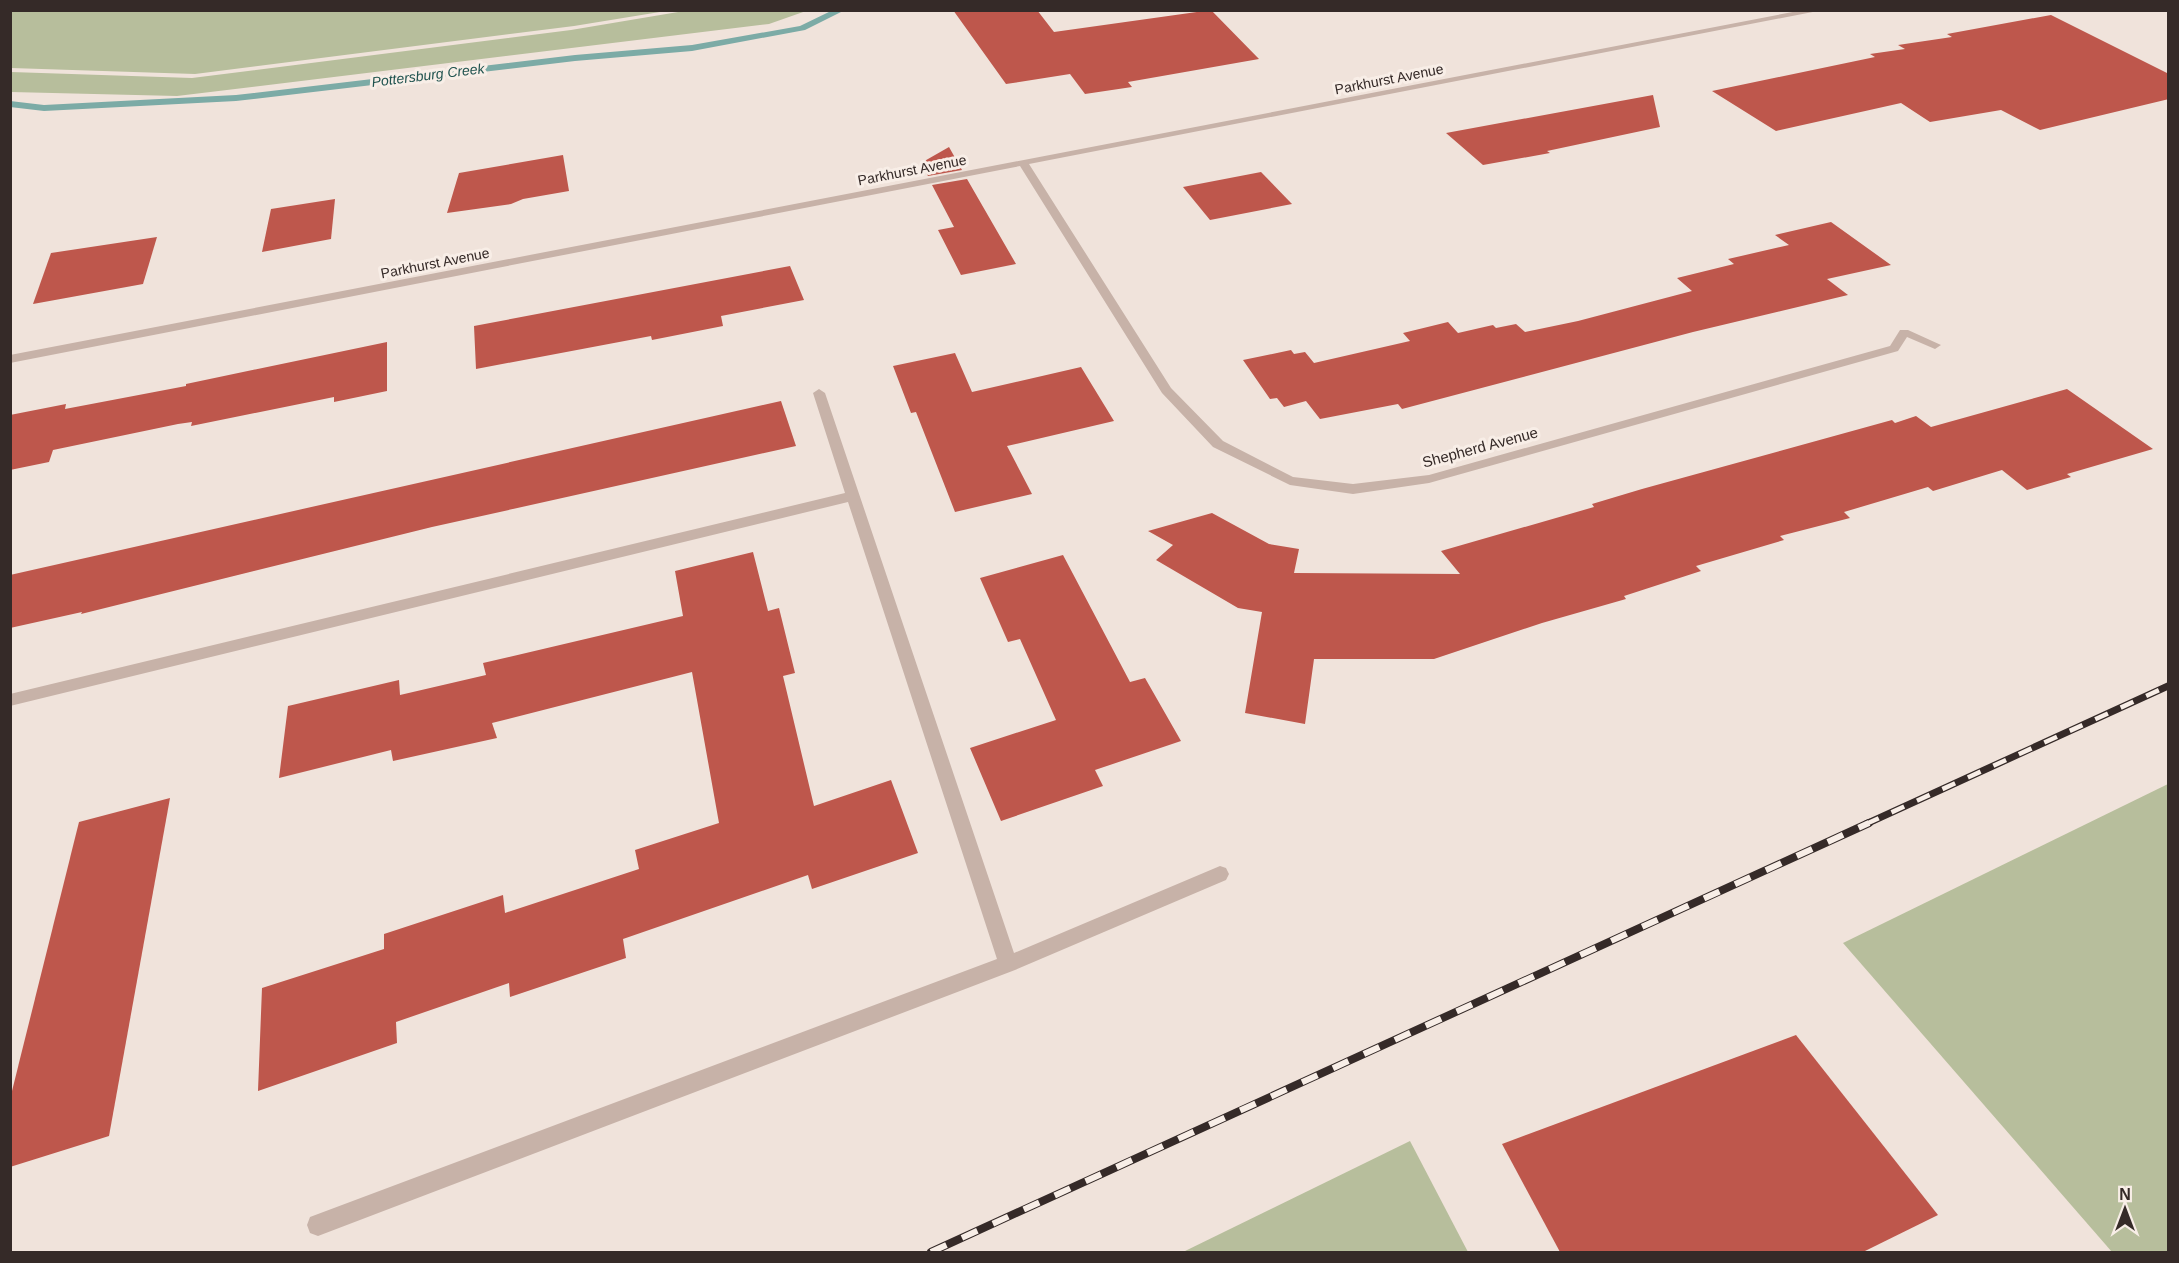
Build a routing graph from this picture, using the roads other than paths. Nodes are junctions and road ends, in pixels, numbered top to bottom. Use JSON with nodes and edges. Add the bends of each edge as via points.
{"nodes":[{"id":1,"x":1819,"y":10,"type":"edge"},
{"id":2,"x":1023,"y":162,"type":"junction"},
{"id":3,"x":1935,"y":345,"type":"dead end"},
{"id":4,"x":10,"y":359,"type":"edge"},
{"id":5,"x":819,"y":393,"type":"dead end"},
{"id":6,"x":852,"y":496,"type":"junction"},
{"id":7,"x":10,"y":700,"type":"edge"},
{"id":8,"x":1220,"y":874,"type":"dead end"},
{"id":9,"x":1008,"y":964,"type":"junction"},
{"id":10,"x":318,"y":1225,"type":"dead end"}],
"edges":[{"from":1,"to":2,"type":"street","name":"Parkhurst Avenue"},
{"from":2,"to":3,"type":"street","name":"Shepherd Avenue","via":[[1166,390],[1218,444],[1290,481],[1353,489],[1429,479],[1894,348],[1904,332]]},
{"from":2,"to":4,"type":"street","name":"Parkhurst Avenue"},
{"from":5,"to":6,"type":"street"},
{"from":6,"to":7,"type":"street"},
{"from":6,"to":9,"type":"street"},
{"from":8,"to":9,"type":"street"},
{"from":9,"to":10,"type":"street"}]}
